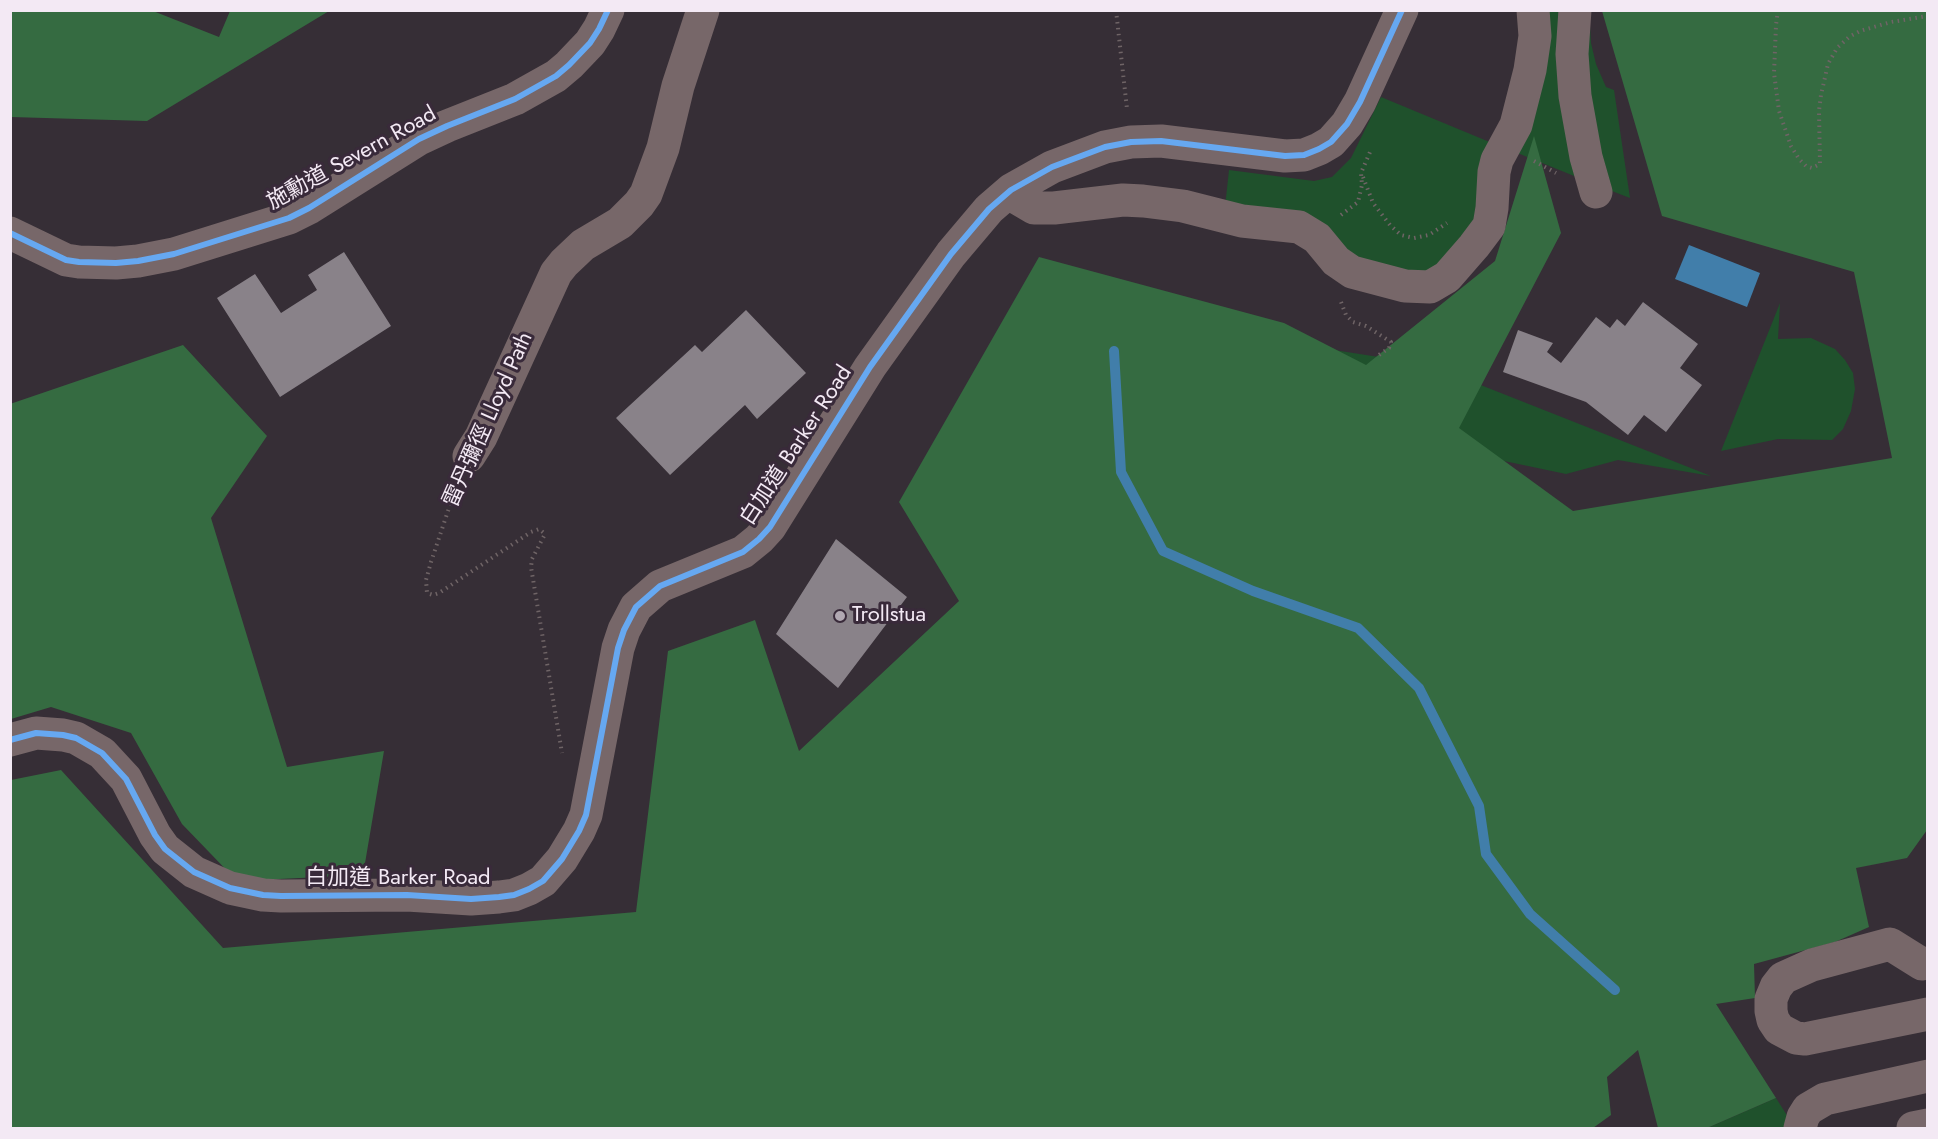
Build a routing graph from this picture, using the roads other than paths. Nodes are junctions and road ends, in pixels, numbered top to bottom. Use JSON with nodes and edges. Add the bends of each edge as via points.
{"nodes":[{"id":1,"x":608,"y":10,"type":"edge"},
{"id":2,"x":703,"y":10,"type":"edge"},
{"id":3,"x":1402,"y":10,"type":"edge"},
{"id":4,"x":1533,"y":10,"type":"edge"},
{"id":5,"x":1575,"y":10,"type":"edge"},
{"id":6,"x":1011,"y":190,"type":"junction"},
{"id":7,"x":1596,"y":192,"type":"dead end"},
{"id":8,"x":10,"y":233,"type":"edge"},
{"id":9,"x":469,"y":456,"type":"road end"},
{"id":10,"x":10,"y":740,"type":"edge"},
{"id":11,"x":1928,"y":963,"type":"edge"},
{"id":12,"x":1928,"y":1014,"type":"edge"},
{"id":13,"x":1928,"y":1076,"type":"edge"},
{"id":14,"x":1928,"y":1125,"type":"edge"},
{"id":15,"x":1800,"y":1128,"type":"edge"},
{"id":16,"x":1913,"y":1128,"type":"edge"}],
"edges":[{"from":1,"to":8,"type":"street","name":"施勳道 Severn Road","via":[[590,42],[556,76],[515,99],[419,139],[289,219],[174,254],[116,263],[66,260]]},
{"from":2,"to":9,"type":"street","name":"雷丹彌徑 Lloyd Path","via":[[646,194],[620,223],[583,245],[556,273]]},
{"from":3,"to":6,"type":"street","name":"白加道 Barker Road","via":[[1347,124],[1319,149],[1285,156],[1161,141],[1131,142],[1052,166]]},
{"from":4,"to":6,"type":"street","via":[[1535,36],[1530,70],[1516,126],[1497,160],[1489,226],[1459,264],[1436,285],[1416,288],[1352,272],[1336,261],[1317,238],[1299,227],[1242,221],[1183,206],[1143,201],[1034,208]]},
{"from":5,"to":7,"type":"street","via":[[1575,96]]},
{"from":6,"to":10,"type":"street","name":"白加道 Barker Road","via":[[981,218],[914,305],[759,540],[743,552],[660,586],[636,607],[618,648],[586,815],[562,859],[543,881],[529,889],[514,895],[471,899],[407,894],[281,896],[230,888],[194,872],[165,849],[126,779],[102,753],[63,735],[36,733]]},
{"from":11,"to":12,"type":"street","via":[[1922,964],[1890,944],[1812,965],[1783,978],[1771,999],[1771,1011],[1779,1029],[1805,1039]]},
{"from":13,"to":15,"type":"street","via":[[1825,1099],[1808,1109]]},
{"from":14,"to":16,"type":"main road"}]}
